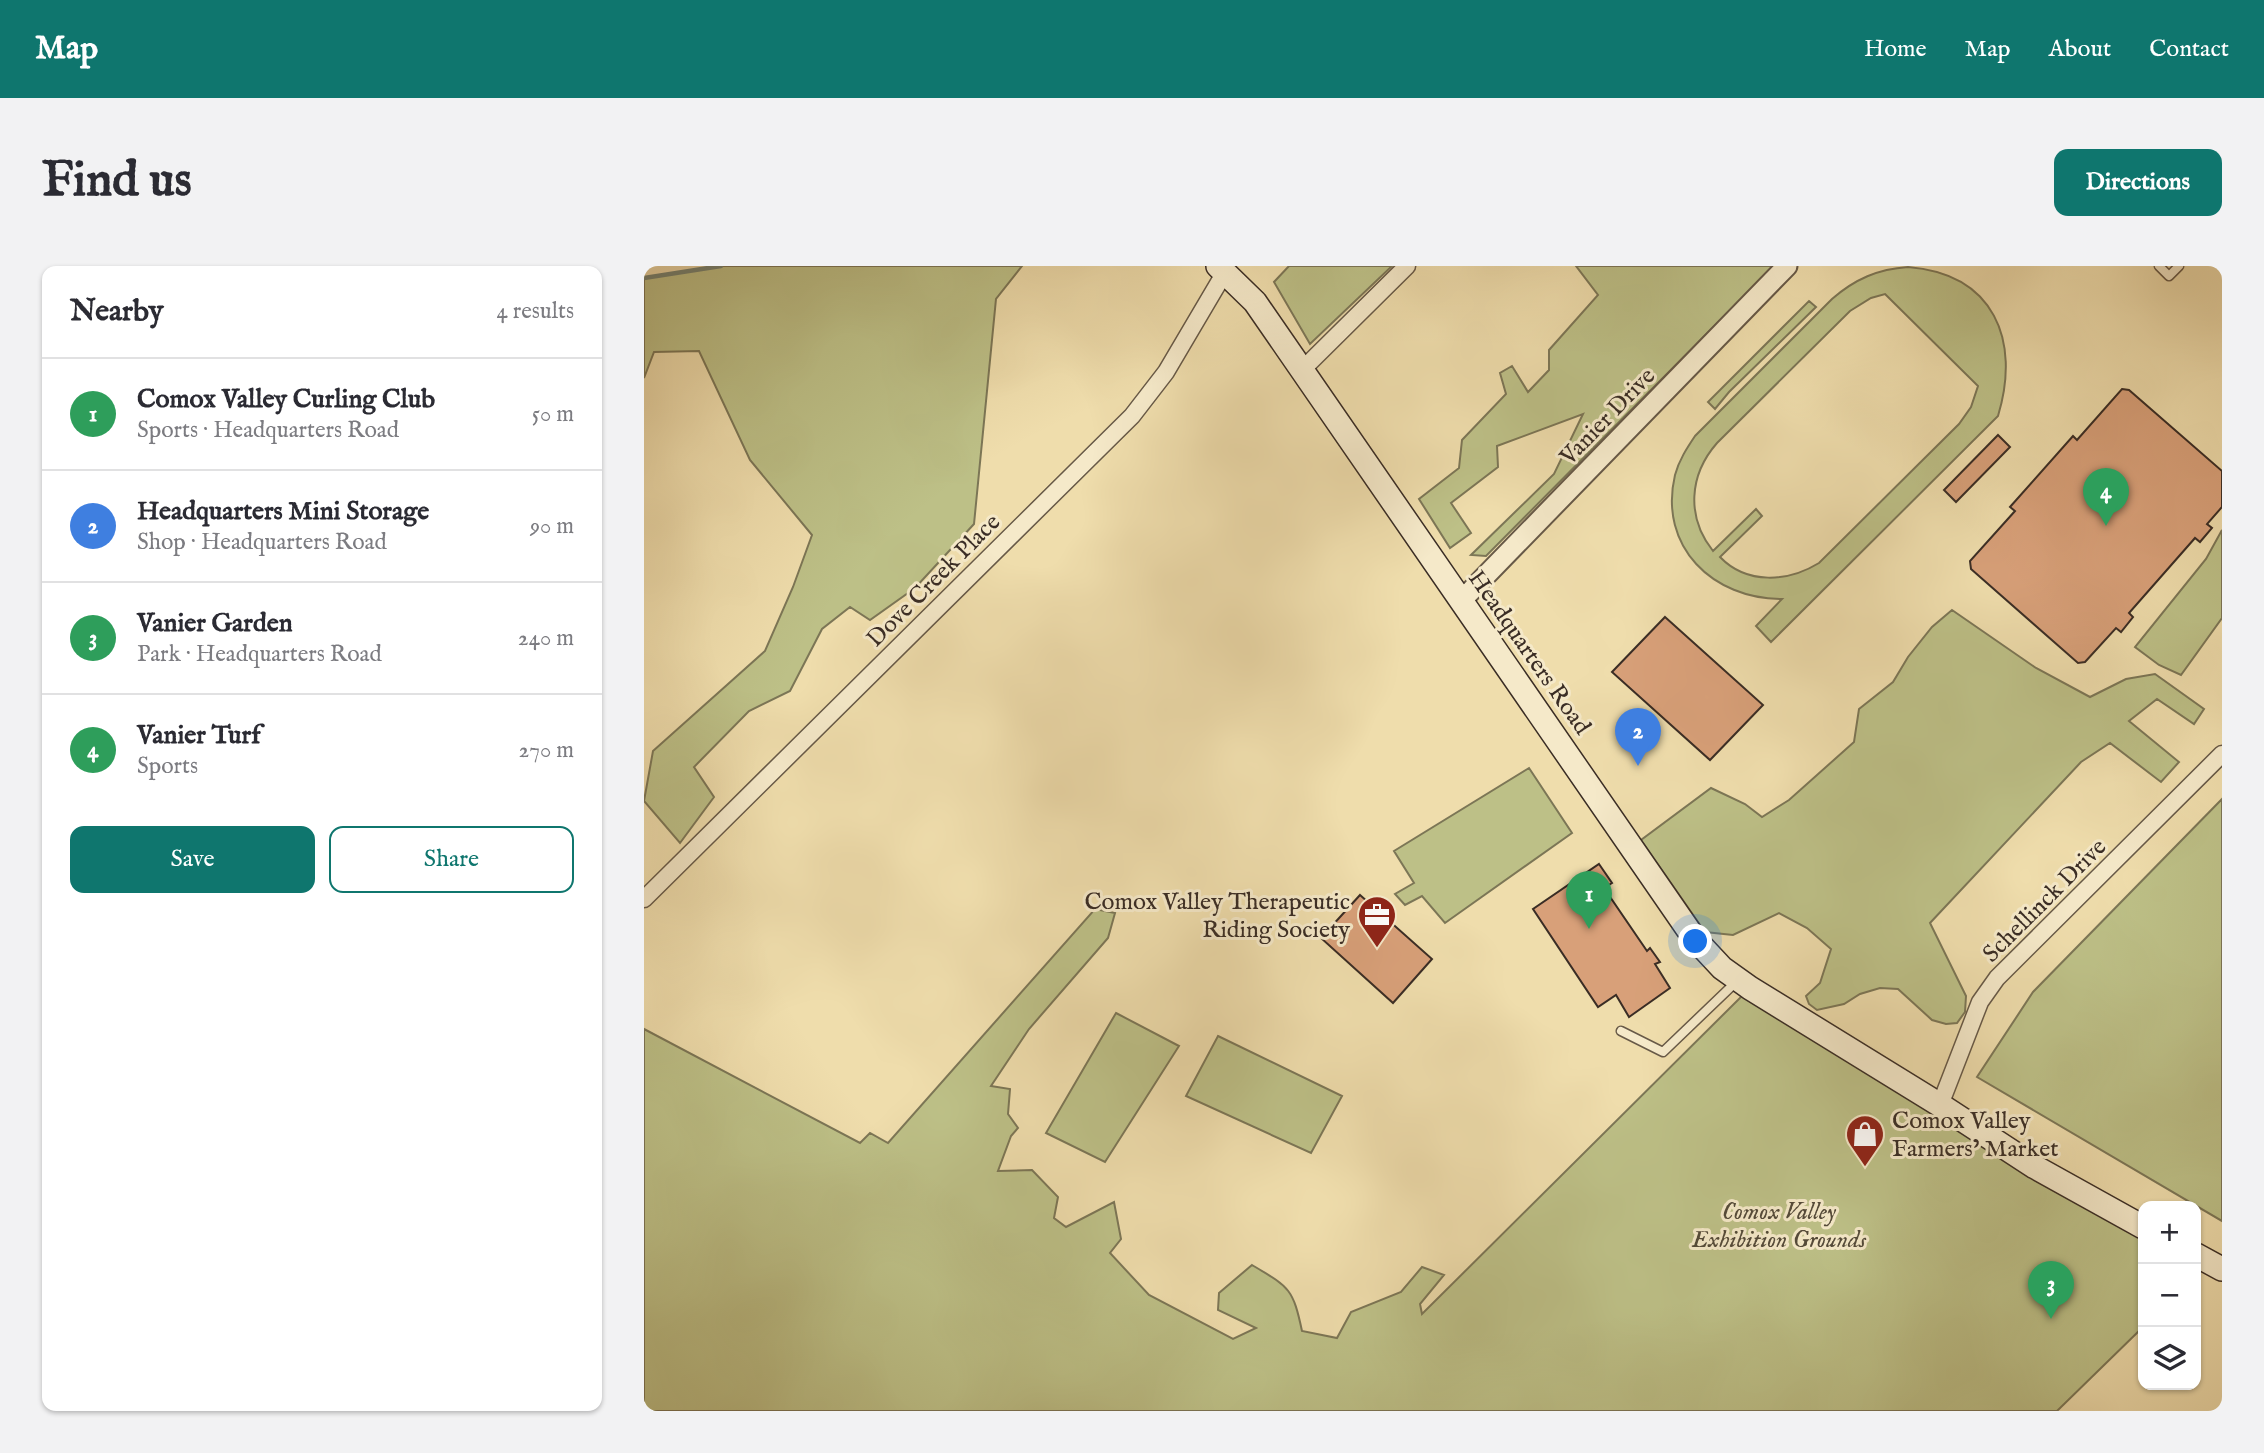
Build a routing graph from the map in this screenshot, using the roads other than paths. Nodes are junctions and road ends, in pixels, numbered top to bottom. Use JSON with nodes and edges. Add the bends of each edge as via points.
{"nodes":[{"id":1,"x":1407,"y":266,"type":"edge"},
{"id":2,"x":1787,"y":266,"type":"edge"},
{"id":3,"x":2159,"y":266,"type":"edge"},
{"id":4,"x":2179,"y":266,"type":"edge"},
{"id":5,"x":1224,"y":268,"type":"edge"},
{"id":6,"x":1301,"y":371,"type":"junction"},
{"id":7,"x":1462,"y":600,"type":"junction"},
{"id":8,"x":2222,"y":754,"type":"edge"},
{"id":9,"x":644,"y":899,"type":"edge"},
{"id":10,"x":1738,"y":980,"type":"junction"},
{"id":11,"x":1621,"y":1031,"type":"dead end"},
{"id":12,"x":1940,"y":1105,"type":"junction"},
{"id":13,"x":2138,"y":1224,"type":"edge"},
{"id":14,"x":2201,"y":1258,"type":"edge"},
{"id":15,"x":2222,"y":1269,"type":"edge"}],
"edges":[{"from":1,"to":6,"type":"street"},
{"from":2,"to":7,"type":"street","name":"Vanier Drive"},
{"from":3,"to":4,"type":"lane","via":[[2169,276]]},
{"from":5,"to":6,"type":"main road","name":"Headquarters Road","via":[[1255,302]]},
{"from":5,"to":9,"type":"street","name":"Dove Creek Place","via":[[1166,372],[1132,416]]},
{"from":6,"to":7,"type":"main road","name":"Headquarters Road"},
{"from":7,"to":10,"type":"main road","name":"Headquarters Road","via":[[1694,938]]},
{"from":8,"to":12,"type":"street","name":"Schellinck Drive","via":[[1997,978],[1980,1002]]},
{"from":10,"to":11,"type":"lane","via":[[1663,1052]]},
{"from":10,"to":12,"type":"main road","name":"Headquarters Road"},
{"from":12,"to":13,"type":"main road","name":"Headquarters Road","via":[[2035,1167]]},
{"from":14,"to":15,"type":"main road"}]}
